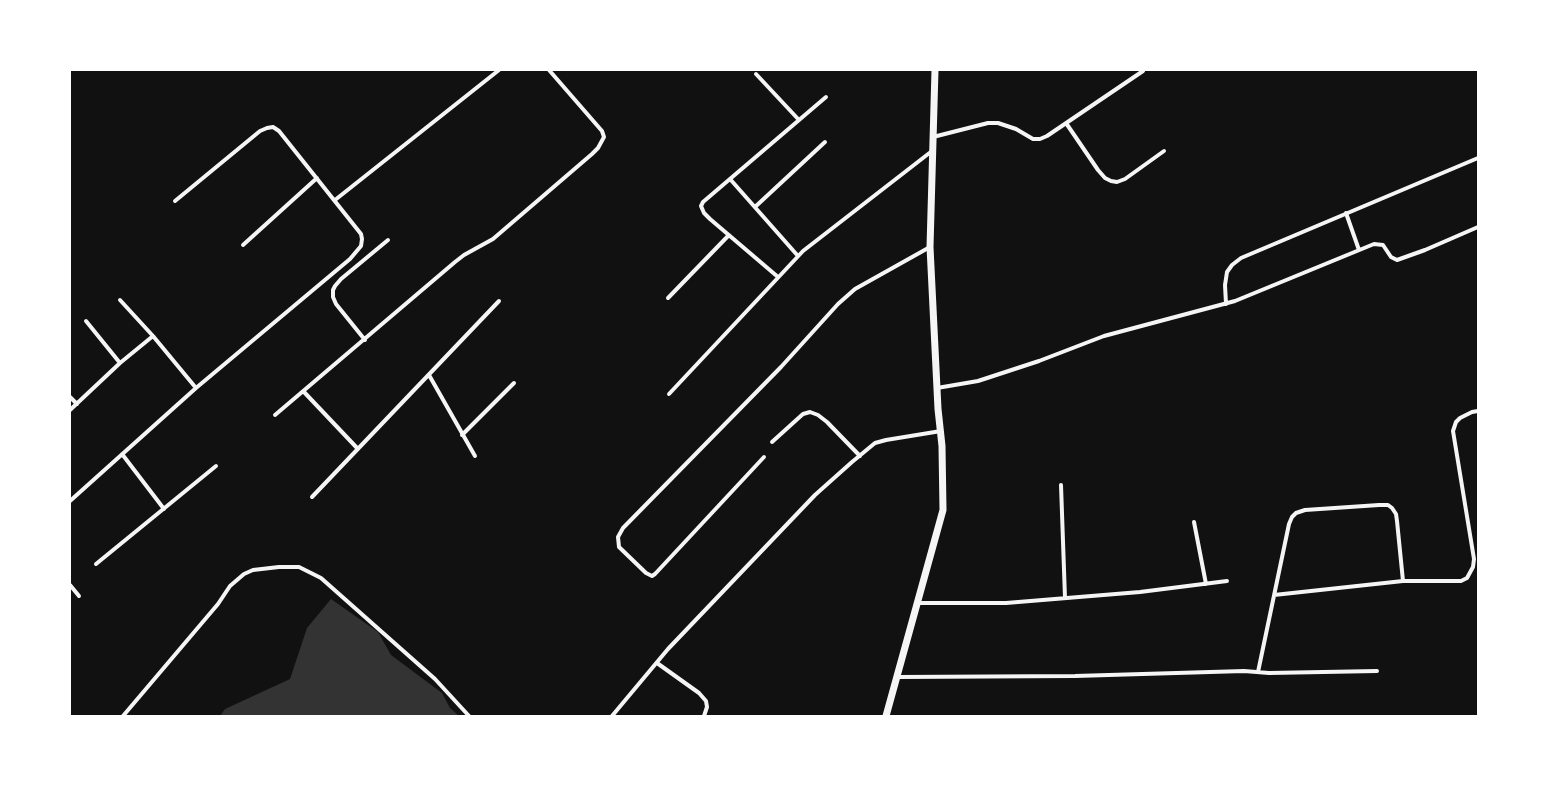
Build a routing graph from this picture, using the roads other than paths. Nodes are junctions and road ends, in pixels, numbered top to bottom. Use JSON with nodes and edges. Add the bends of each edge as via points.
{"nodes":[{"id":1,"x":499,"y":70,"type":"edge"},
{"id":2,"x":549,"y":70,"type":"edge"},
{"id":3,"x":935,"y":70,"type":"edge"},
{"id":4,"x":1143,"y":71,"type":"dead end"},
{"id":5,"x":756,"y":74,"type":"dead end"},
{"id":6,"x":826,"y":96,"type":"dead end"},
{"id":7,"x":799,"y":120,"type":"junction"},
{"id":8,"x":1066,"y":123,"type":"junction"},
{"id":9,"x":933,"y":137,"type":"junction"},
{"id":10,"x":825,"y":142,"type":"dead end"},
{"id":11,"x":933,"y":151,"type":"junction"},
{"id":12,"x":1164,"y":151,"type":"dead end"},
{"id":13,"x":1478,"y":158,"type":"edge"},
{"id":14,"x":317,"y":178,"type":"junction"},
{"id":15,"x":730,"y":179,"type":"junction"},
{"id":16,"x":335,"y":200,"type":"junction"},
{"id":17,"x":175,"y":202,"type":"dead end"},
{"id":18,"x":755,"y":207,"type":"junction"},
{"id":19,"x":1346,"y":213,"type":"junction"},
{"id":20,"x":1478,"y":227,"type":"edge"},
{"id":21,"x":728,"y":235,"type":"junction"},
{"id":22,"x":388,"y":240,"type":"dead end"},
{"id":23,"x":243,"y":245,"type":"dead end"},
{"id":24,"x":930,"y":247,"type":"junction"},
{"id":25,"x":1359,"y":250,"type":"junction"},
{"id":26,"x":798,"y":256,"type":"junction"},
{"id":27,"x":778,"y":277,"type":"junction"},
{"id":28,"x":668,"y":298,"type":"dead end"},
{"id":29,"x":120,"y":300,"type":"dead end"},
{"id":30,"x":499,"y":301,"type":"dead end"},
{"id":31,"x":1226,"y":304,"type":"junction"},
{"id":32,"x":86,"y":321,"type":"dead end"},
{"id":33,"x":153,"y":336,"type":"junction"},
{"id":34,"x":365,"y":340,"type":"junction"},
{"id":35,"x":120,"y":363,"type":"junction"},
{"id":36,"x":429,"y":375,"type":"junction"},
{"id":37,"x":514,"y":383,"type":"dead end"},
{"id":38,"x":196,"y":388,"type":"junction"},
{"id":39,"x":937,"y":388,"type":"junction"},
{"id":40,"x":304,"y":392,"type":"junction"},
{"id":41,"x":669,"y":394,"type":"dead end"},
{"id":42,"x":70,"y":396,"type":"edge"},
{"id":43,"x":77,"y":404,"type":"junction"},
{"id":44,"x":70,"y":410,"type":"edge"},
{"id":45,"x":1478,"y":411,"type":"edge"},
{"id":46,"x":275,"y":415,"type":"dead end"},
{"id":47,"x":940,"y":431,"type":"junction"},
{"id":48,"x":462,"y":435,"type":"junction"},
{"id":49,"x":772,"y":442,"type":"dead end"},
{"id":50,"x":358,"y":449,"type":"junction"},
{"id":51,"x":122,"y":454,"type":"junction"},
{"id":52,"x":475,"y":456,"type":"dead end"},
{"id":53,"x":860,"y":456,"type":"junction"},
{"id":54,"x":764,"y":457,"type":"dead end"},
{"id":55,"x":216,"y":466,"type":"dead end"},
{"id":56,"x":1061,"y":485,"type":"dead end"},
{"id":57,"x":312,"y":497,"type":"dead end"},
{"id":58,"x":70,"y":501,"type":"edge"},
{"id":59,"x":164,"y":509,"type":"junction"},
{"id":60,"x":1194,"y":522,"type":"dead end"},
{"id":61,"x":96,"y":564,"type":"dead end"},
{"id":62,"x":1403,"y":581,"type":"junction"},
{"id":63,"x":1227,"y":582,"type":"dead end"},
{"id":64,"x":1206,"y":584,"type":"junction"},
{"id":65,"x":70,"y":585,"type":"edge"},
{"id":66,"x":1274,"y":595,"type":"junction"},
{"id":67,"x":79,"y":596,"type":"dead end"},
{"id":68,"x":1065,"y":598,"type":"junction"},
{"id":69,"x":918,"y":603,"type":"junction"},
{"id":70,"x":657,"y":663,"type":"junction"},
{"id":71,"x":1377,"y":671,"type":"dead end"},
{"id":72,"x":1258,"y":672,"type":"junction"},
{"id":73,"x":898,"y":677,"type":"junction"},
{"id":74,"x":123,"y":716,"type":"edge"},
{"id":75,"x":469,"y":716,"type":"edge"},
{"id":76,"x":612,"y":716,"type":"edge"},
{"id":77,"x":704,"y":716,"type":"edge"},
{"id":78,"x":886,"y":716,"type":"edge"}],
"edges":[{"from":1,"to":16,"type":"street"},
{"from":2,"to":34,"type":"street","via":[[602,131],[604,137],[598,148],[492,239],[455,262]]},
{"from":3,"to":9,"type":"street"},
{"from":4,"to":8,"type":"street"},
{"from":5,"to":7,"type":"street"},
{"from":6,"to":7,"type":"street"},
{"from":7,"to":15,"type":"street"},
{"from":8,"to":9,"type":"street","via":[[1040,139],[1033,139],[1016,129],[998,123],[988,123]]},
{"from":8,"to":12,"type":"street","via":[[1098,170],[1111,182],[1125,179]]},
{"from":9,"to":11,"type":"street"},
{"from":10,"to":18,"type":"street"},
{"from":11,"to":24,"type":"street"},
{"from":11,"to":26,"type":"street"},
{"from":13,"to":19,"type":"street"},
{"from":14,"to":16,"type":"street"},
{"from":14,"to":17,"type":"street","via":[[279,131],[272,127],[260,131]]},
{"from":14,"to":23,"type":"street"},
{"from":15,"to":18,"type":"street"},
{"from":15,"to":21,"type":"street","via":[[703,202],[702,206],[704,213]]},
{"from":16,"to":38,"type":"street","via":[[361,234],[361,246],[350,259]]},
{"from":18,"to":26,"type":"street"},
{"from":19,"to":25,"type":"street"},
{"from":19,"to":31,"type":"street","via":[[1241,258],[1227,272]]},
{"from":20,"to":25,"type":"street","via":[[1400,260],[1393,259],[1383,245]]},
{"from":21,"to":27,"type":"street"},
{"from":21,"to":28,"type":"street"},
{"from":22,"to":34,"type":"street","via":[[341,279],[332,290],[336,304]]},
{"from":24,"to":39,"type":"street"},
{"from":24,"to":54,"type":"street","via":[[855,289],[838,304],[781,367],[623,528],[618,537],[619,547],[652,576]]},
{"from":25,"to":31,"type":"street"},
{"from":26,"to":27,"type":"street"},
{"from":27,"to":41,"type":"street"},
{"from":29,"to":33,"type":"street"},
{"from":30,"to":36,"type":"street"},
{"from":31,"to":39,"type":"street","via":[[1104,336],[978,381]]},
{"from":32,"to":35,"type":"street"},
{"from":33,"to":35,"type":"street"},
{"from":33,"to":38,"type":"street"},
{"from":34,"to":40,"type":"street"},
{"from":35,"to":43,"type":"street"},
{"from":36,"to":48,"type":"street"},
{"from":36,"to":50,"type":"street"},
{"from":37,"to":48,"type":"street"},
{"from":38,"to":51,"type":"street"},
{"from":39,"to":47,"type":"street"},
{"from":40,"to":46,"type":"street"},
{"from":40,"to":50,"type":"street"},
{"from":42,"to":43,"type":"street"},
{"from":43,"to":44,"type":"street"},
{"from":45,"to":62,"type":"street","via":[[1460,418],[1453,431],[1474,559],[1471,574],[1461,581]]},
{"from":47,"to":53,"type":"street","via":[[875,443]]},
{"from":47,"to":69,"type":"street","via":[[943,510]]},
{"from":48,"to":52,"type":"street"},
{"from":49,"to":53,"type":"street","via":[[803,414],[810,412],[827,422]]},
{"from":50,"to":57,"type":"street"},
{"from":51,"to":58,"type":"street"},
{"from":51,"to":59,"type":"street"},
{"from":53,"to":70,"type":"street","via":[[815,495]]},
{"from":55,"to":59,"type":"street"},
{"from":56,"to":68,"type":"street"},
{"from":59,"to":61,"type":"street"},
{"from":60,"to":64,"type":"street"},
{"from":62,"to":66,"type":"street"},
{"from":62,"to":66,"type":"street","via":[[1396,514],[1392,508],[1379,505],[1305,510],[1296,513],[1289,524]]},
{"from":63,"to":64,"type":"street"},
{"from":64,"to":68,"type":"street"},
{"from":65,"to":67,"type":"street"},
{"from":66,"to":72,"type":"street"},
{"from":68,"to":69,"type":"street","via":[[1006,603]]},
{"from":69,"to":73,"type":"street"},
{"from":70,"to":76,"type":"street"},
{"from":70,"to":77,"type":"street","via":[[699,693],[706,701]]},
{"from":71,"to":72,"type":"street"},
{"from":72,"to":73,"type":"street"},
{"from":73,"to":78,"type":"street"},
{"from":74,"to":75,"type":"street","via":[[218,604],[230,586],[253,570],[279,567],[300,567],[321,578],[435,679]]}]}
